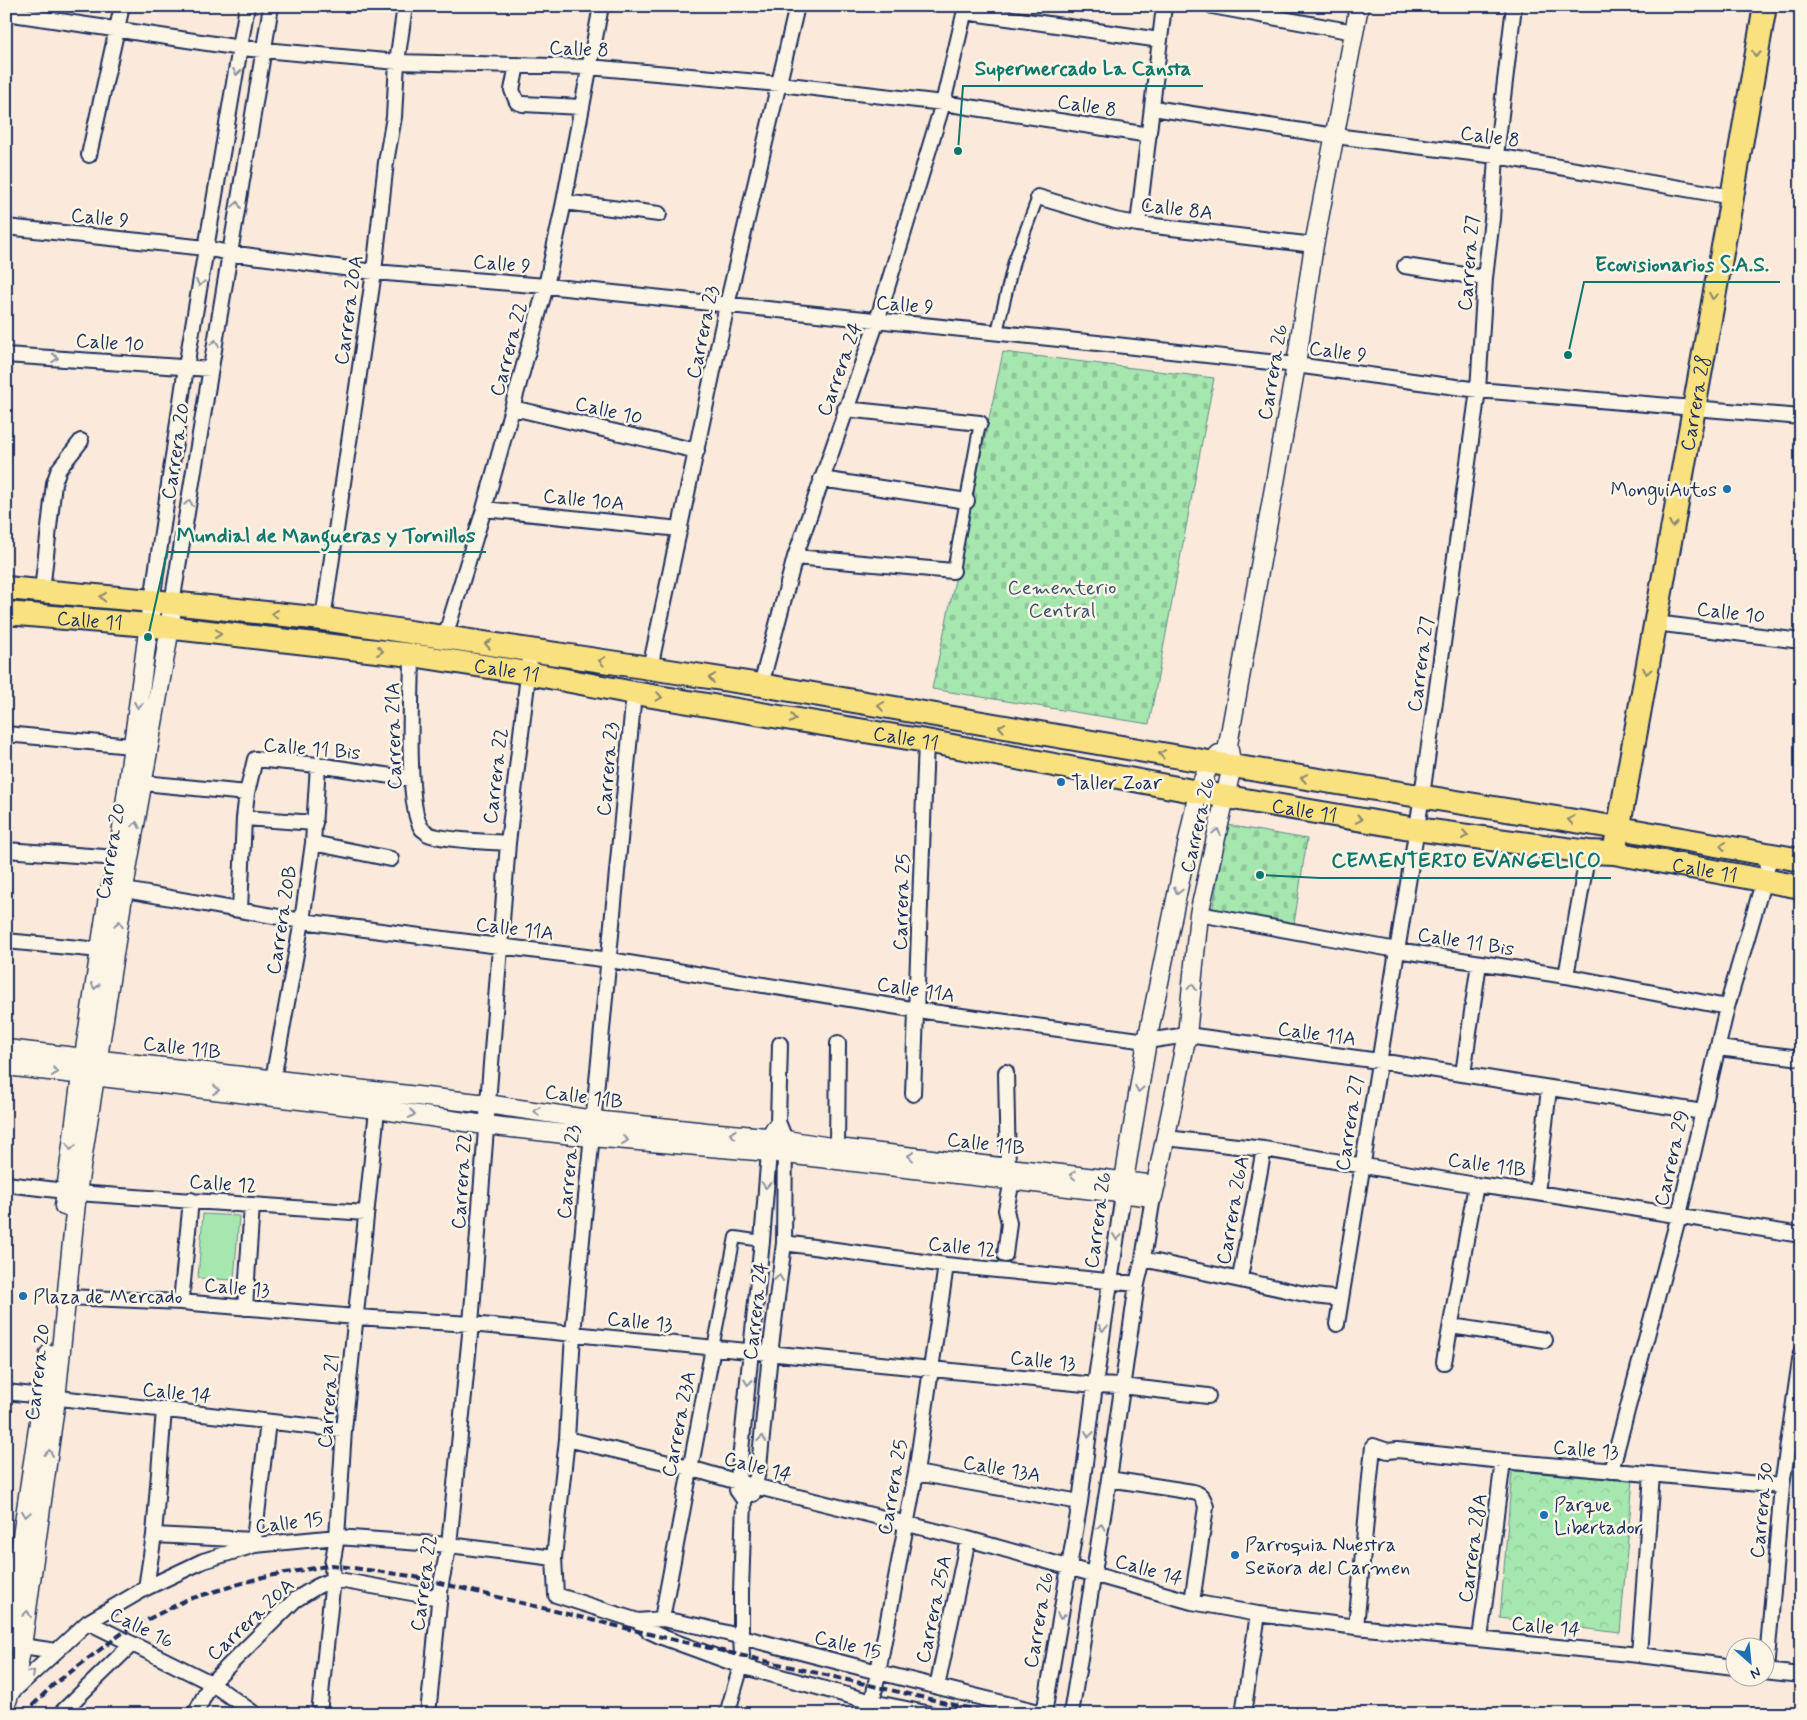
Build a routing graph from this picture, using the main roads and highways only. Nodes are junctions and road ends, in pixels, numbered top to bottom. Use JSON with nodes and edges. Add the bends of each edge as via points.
{"nodes":[{"id":1,"x":1765,"y":6,"type":"edge"},
{"id":2,"x":6,"y":588,"type":"edge"},
{"id":3,"x":6,"y":614,"type":"edge"},
{"id":4,"x":1619,"y":828,"type":"junction"},
{"id":5,"x":1614,"y":853,"type":"junction"},
{"id":6,"x":1801,"y":860,"type":"edge"},
{"id":7,"x":1801,"y":888,"type":"edge"}],
"edges":[{"from":1,"to":4,"type":"main road","name":"Carrera 28","one_way":true},
{"from":4,"to":2,"type":"main road","name":"Calle 11","one_way":true,"via":[[1422,796],[1230,756],[1210,763],[760,686],[445,637],[324,619]]},
{"from":3,"to":5,"type":"main road","name":"Calle 11","one_way":true,"via":[[412,655],[926,741],[1416,829]]},
{"from":4,"to":5,"type":"main road","name":"Carrera 28"},
{"from":6,"to":4,"type":"main road","name":"Calle 11","one_way":true},
{"from":5,"to":7,"type":"main road","name":"Calle 11"}]}
